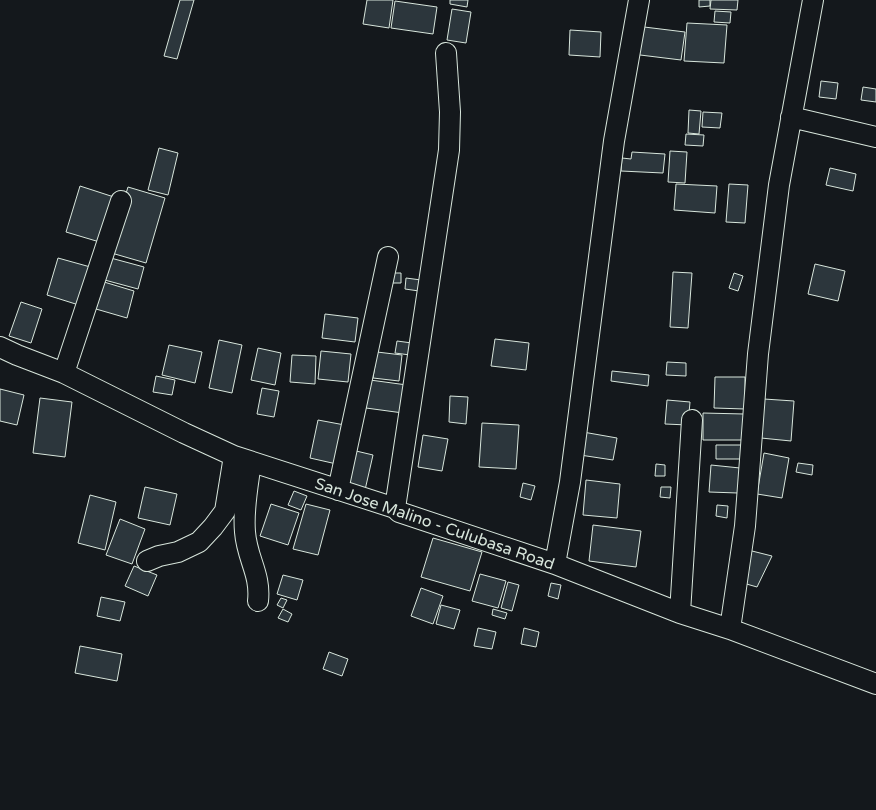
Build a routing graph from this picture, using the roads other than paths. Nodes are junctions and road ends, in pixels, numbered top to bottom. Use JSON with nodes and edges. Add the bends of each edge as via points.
{"nodes":[{"id":1,"x":639,"y":0,"type":"edge"},
{"id":2,"x":813,"y":0,"type":"edge"},
{"id":3,"x":446,"y":53,"type":"dead end"},
{"id":4,"x":791,"y":117,"type":"junction"},
{"id":5,"x":876,"y":137,"type":"edge"},
{"id":6,"x":121,"y":202,"type":"dead end"},
{"id":7,"x":388,"y":256,"type":"dead end"},
{"id":8,"x":0,"y":347,"type":"edge"},
{"id":9,"x":64,"y":373,"type":"junction"},
{"id":10,"x":692,"y":420,"type":"dead end"},
{"id":11,"x":242,"y":459,"type":"junction"},
{"id":12,"x":338,"y":490,"type":"junction"},
{"id":13,"x":395,"y":508,"type":"junction"},
{"id":14,"x":147,"y":561,"type":"dead end"},
{"id":15,"x":555,"y":564,"type":"junction"},
{"id":16,"x":258,"y":601,"type":"dead end"},
{"id":17,"x":680,"y":613,"type":"junction"},
{"id":18,"x":730,"y":629,"type":"junction"},
{"id":19,"x":876,"y":684,"type":"edge"}],
"edges":[{"from":1,"to":15,"type":"street","via":[[613,150],[570,482]]},
{"from":2,"to":4,"type":"street"},
{"from":3,"to":13,"type":"street","via":[[450,112],[448,150]]},
{"from":4,"to":5,"type":"street"},
{"from":4,"to":18,"type":"street","via":[[758,354],[745,526]]},
{"from":6,"to":9,"type":"street"},
{"from":7,"to":12,"type":"street"},
{"from":8,"to":9,"type":"street","name":"San Jose Malino - Culubasa Road"},
{"from":9,"to":11,"type":"street","name":"San Jose Malino - Culubasa Road"},
{"from":10,"to":17,"type":"street"},
{"from":11,"to":12,"type":"street","name":"San Jose Malino - Culubasa Road"},
{"from":11,"to":14,"type":"street","via":[[225,511],[213,527],[199,542]]},
{"from":11,"to":16,"type":"street","via":[[245,533],[248,554],[260,588]]},
{"from":12,"to":13,"type":"street","name":"San Jose Malino - Culubasa Road"},
{"from":13,"to":15,"type":"street","name":"San Jose Malino - Culubasa Road"},
{"from":15,"to":17,"type":"street","name":"San Jose Malino - Culubasa Road"},
{"from":17,"to":18,"type":"street","name":"San Jose Malino - Culubasa Road"},
{"from":18,"to":19,"type":"street","name":"San Jose Malino - Culubasa Road"}]}
